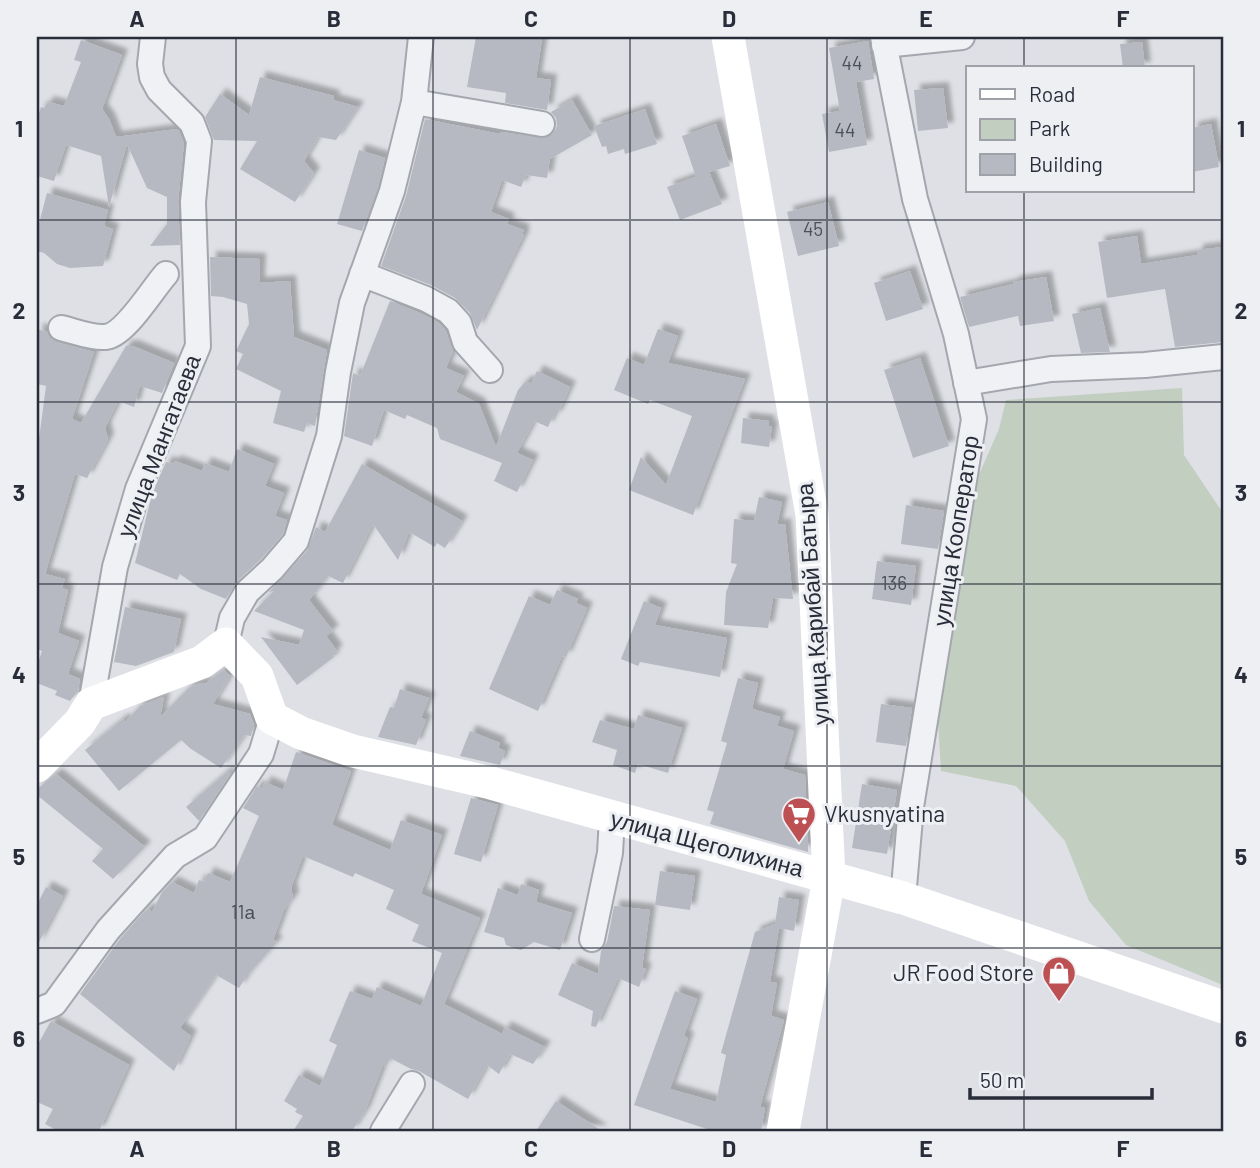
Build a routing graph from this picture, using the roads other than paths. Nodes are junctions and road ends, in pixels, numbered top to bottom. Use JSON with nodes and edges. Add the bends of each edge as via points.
{"nodes":[{"id":1,"x":153,"y":37,"type":"edge"},
{"id":2,"x":421,"y":37,"type":"edge"},
{"id":3,"x":728,"y":37,"type":"edge"},
{"id":4,"x":962,"y":37,"type":"edge"},
{"id":5,"x":883,"y":41,"type":"edge"},
{"id":6,"x":414,"y":102,"type":"junction"},
{"id":7,"x":542,"y":124,"type":"dead end"},
{"id":8,"x":362,"y":274,"type":"junction"},
{"id":9,"x":197,"y":282,"type":"junction"},
{"id":10,"x":61,"y":328,"type":"dead end"},
{"id":11,"x":1223,"y":357,"type":"edge"},
{"id":12,"x":490,"y":370,"type":"dead end"},
{"id":13,"x":966,"y":383,"type":"junction"},
{"id":14,"x":226,"y":644,"type":"junction"},
{"id":15,"x":91,"y":704,"type":"junction"},
{"id":16,"x":272,"y":718,"type":"junction"},
{"id":17,"x":37,"y":766,"type":"edge"},
{"id":18,"x":612,"y":818,"type":"junction"},
{"id":19,"x":829,"y":877,"type":"junction"},
{"id":20,"x":903,"y":898,"type":"junction"},
{"id":21,"x":592,"y":939,"type":"dead end"},
{"id":22,"x":1223,"y":1007,"type":"edge"},
{"id":23,"x":37,"y":1011,"type":"edge"},
{"id":24,"x":412,"y":1084,"type":"dead end"},
{"id":25,"x":383,"y":1131,"type":"edge"},
{"id":26,"x":783,"y":1131,"type":"edge"}],
"edges":[{"from":1,"to":9,"type":"street","name":"улица Мангатаева","via":[[152,77],[192,123],[200,141],[194,202]]},
{"from":2,"to":6,"type":"street"},
{"from":3,"to":19,"type":"street","name":"улица Карибай Батыра","via":[[812,515]]},
{"from":4,"to":5,"type":"street","name":"улица Кооператор"},
{"from":5,"to":13,"type":"street","name":"улица Кооператор","via":[[915,199]]},
{"from":6,"to":7,"type":"street"},
{"from":6,"to":8,"type":"street","via":[[392,191]]},
{"from":8,"to":12,"type":"street","via":[[448,312],[465,342]]},
{"from":8,"to":14,"type":"street","via":[[352,303],[329,436],[296,541],[247,592],[232,618]]},
{"from":9,"to":10,"type":"street","via":[[158,271],[158,283],[149,299],[114,334],[104,337]]},
{"from":9,"to":15,"type":"street","name":"улица Мангатаева","via":[[198,346],[138,489],[115,567]]},
{"from":11,"to":13,"type":"street","via":[[1051,369]]},
{"from":13,"to":20,"type":"street","name":"улица Кооператор","via":[[974,419],[911,807]]},
{"from":14,"to":15,"type":"street","via":[[202,662]]},
{"from":14,"to":16,"type":"street","via":[[257,676]]},
{"from":15,"to":17,"type":"street","name":"улица Мангатаева","via":[[80,722]]},
{"from":16,"to":18,"type":"street","name":"улица Щеголихина","via":[[353,751],[491,783]]},
{"from":16,"to":23,"type":"street","via":[[261,754],[205,838],[175,856],[108,930],[54,1004]]},
{"from":18,"to":19,"type":"street","name":"улица Щеголихина"},
{"from":18,"to":21,"type":"street","via":[[610,853]]},
{"from":19,"to":20,"type":"street","name":"улица Щеголихина"},
{"from":19,"to":26,"type":"street","name":"улица Карибай Батыра"},
{"from":20,"to":22,"type":"street","name":"улица Щеголихина"},
{"from":24,"to":25,"type":"street"}]}
